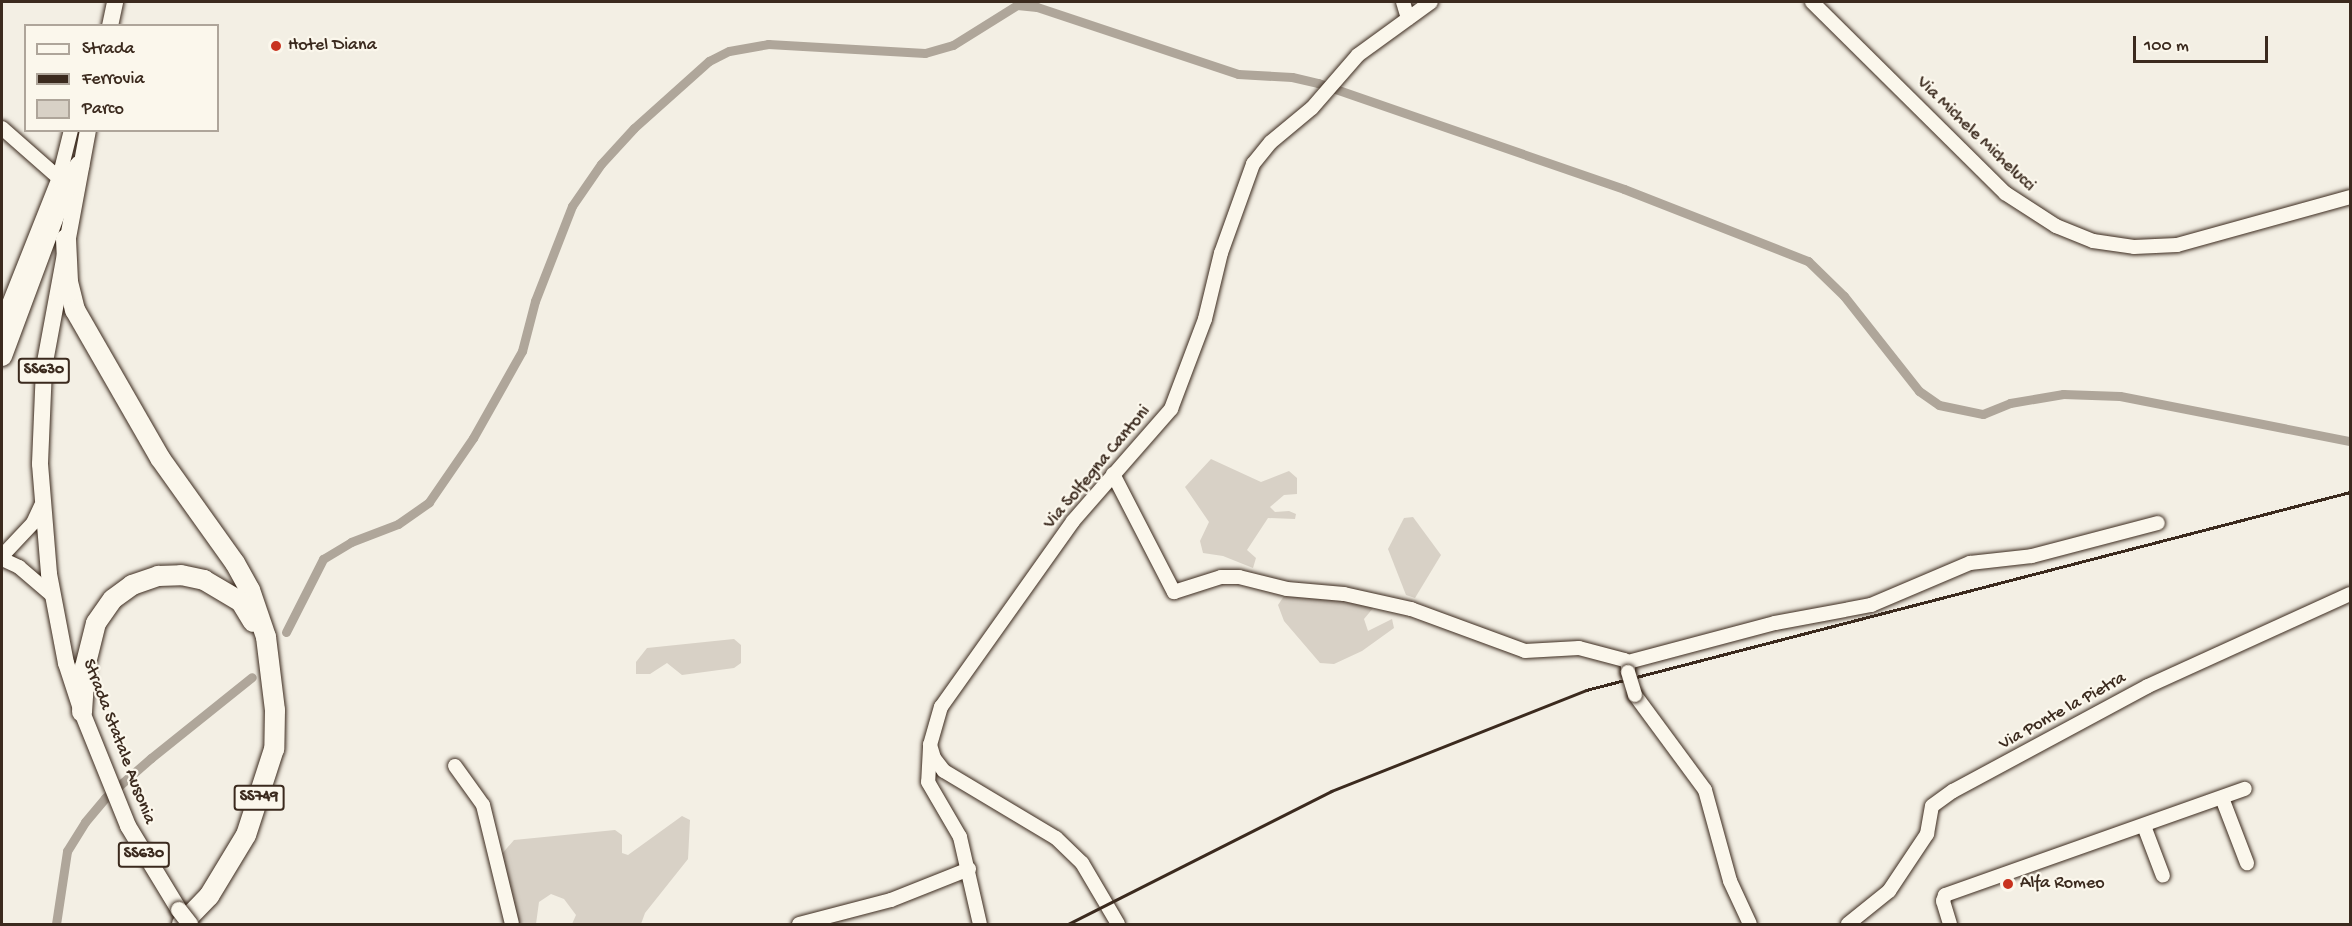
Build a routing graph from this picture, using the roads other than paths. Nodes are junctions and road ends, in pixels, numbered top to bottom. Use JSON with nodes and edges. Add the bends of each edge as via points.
{"nodes":[{"id":1,"x":115,"y":2,"type":"edge"},
{"id":2,"x":1403,"y":2,"type":"edge"},
{"id":3,"x":1431,"y":2,"type":"edge"},
{"id":4,"x":1812,"y":2,"type":"edge"},
{"id":5,"x":1408,"y":18,"type":"junction"},
{"id":6,"x":110,"y":24,"type":"edge"},
{"id":7,"x":2,"y":128,"type":"edge"},
{"id":8,"x":70,"y":132,"type":"edge"},
{"id":9,"x":88,"y":132,"type":"edge"},
{"id":10,"x":79,"y":166,"type":"junction"},
{"id":11,"x":59,"y":178,"type":"junction"},
{"id":12,"x":2350,"y":197,"type":"edge"},
{"id":13,"x":66,"y":239,"type":"junction"},
{"id":14,"x":2,"y":321,"type":"edge"},
{"id":15,"x":2,"y":356,"type":"edge"},
{"id":16,"x":1113,"y":474,"type":"junction"},
{"id":17,"x":41,"y":506,"type":"junction"},
{"id":18,"x":2158,"y":523,"type":"dead end"},
{"id":19,"x":2,"y":557,"type":"edge"},
{"id":20,"x":2350,"y":594,"type":"edge"},
{"id":21,"x":53,"y":596,"type":"junction"},
{"id":22,"x":267,"y":652,"type":"junction"},
{"id":23,"x":1628,"y":667,"type":"junction"},
{"id":24,"x":82,"y":712,"type":"junction"},
{"id":25,"x":930,"y":745,"type":"junction"},
{"id":26,"x":455,"y":766,"type":"dead end"},
{"id":27,"x":950,"y":775,"type":"junction"},
{"id":28,"x":2245,"y":789,"type":"dead end"},
{"id":29,"x":933,"y":792,"type":"junction"},
{"id":30,"x":2222,"y":798,"type":"junction"},
{"id":31,"x":2144,"y":825,"type":"junction"},
{"id":32,"x":2247,"y":863,"type":"dead end"},
{"id":33,"x":969,"y":869,"type":"junction"},
{"id":34,"x":2163,"y":876,"type":"dead end"},
{"id":35,"x":181,"y":917,"type":"edge"},
{"id":36,"x":190,"y":924,"type":"edge"},
{"id":37,"x":512,"y":924,"type":"edge"},
{"id":38,"x":799,"y":924,"type":"edge"},
{"id":39,"x":981,"y":924,"type":"edge"},
{"id":40,"x":1118,"y":924,"type":"edge"},
{"id":41,"x":1750,"y":924,"type":"edge"},
{"id":42,"x":1848,"y":924,"type":"edge"},
{"id":43,"x":1950,"y":924,"type":"edge"}],
"edges":[{"from":1,"to":6,"type":"main road"},
{"from":2,"to":5,"type":"street"},
{"from":3,"to":5,"type":"street","name":"Via Solfegna Cantoni"},
{"from":4,"to":12,"type":"street","name":"Via Michele Michelucci","via":[[2005,193],[2056,226],[2094,241],[2134,247],[2176,245]]},
{"from":5,"to":16,"type":"street","name":"Via Solfegna Cantoni","via":[[1358,56],[1312,108],[1271,142],[1253,164],[1221,253],[1205,319],[1172,409]]},
{"from":7,"to":11,"type":"street"},
{"from":8,"to":11,"type":"street"},
{"from":9,"to":10,"type":"main road","number":"SS630"},
{"from":10,"to":13,"type":"main road","name":"Strada Statale Ausonia","number":"SS630"},
{"from":10,"to":15,"type":"highway","via":[[63,192]]},
{"from":11,"to":14,"type":"street"},
{"from":13,"to":17,"type":"main road","name":"Strada Statale Ausonia","number":"SS630","via":[[44,368]]},
{"from":13,"to":22,"type":"highway","via":[[68,282],[75,310],[160,458],[235,563],[258,610]]},
{"from":16,"to":23,"type":"street","via":[[1174,592],[1206,579],[1239,577],[1287,589],[1344,594],[1411,609],[1525,651],[1579,648]]},
{"from":16,"to":25,"type":"street","name":"Via Solfegna Cantoni","via":[[1073,521],[941,707]]},
{"from":17,"to":19,"type":"street","via":[[33,523]]},
{"from":17,"to":21,"type":"main road","name":"Strada Statale Ausonia","number":"SS630"},
{"from":18,"to":23,"type":"street","via":[[2032,556],[1970,563],[1871,605],[1775,623]]},
{"from":19,"to":21,"type":"street"},
{"from":20,"to":42,"type":"street","name":"Via Ponte la Pietra","via":[[2139,691],[1953,791],[1932,806],[1927,834],[1889,891]]},
{"from":21,"to":24,"type":"main road","name":"Strada Statale Ausonia","number":"SS630","via":[[66,663]]},
{"from":22,"to":24,"type":"highway","via":[[241,602],[225,590],[181,575],[158,576],[132,585],[113,599],[96,623],[85,667]]},
{"from":22,"to":35,"type":"highway","number":"SS749","via":[[275,710],[274,749],[261,794],[228,868]]},
{"from":23,"to":41,"type":"street","bridge":true,"via":[[1635,695],[1705,790],[1730,881]]},
{"from":24,"to":35,"type":"main road","name":"Strada Statale Ausonia","number":"SS630","via":[[128,826]]},
{"from":25,"to":27,"type":"street","via":[[934,758]]},
{"from":25,"to":29,"type":"street","name":"Via Solfegna Cantoni","via":[[928,782]]},
{"from":26,"to":37,"type":"street","via":[[483,805]]},
{"from":27,"to":29,"type":"street"},
{"from":27,"to":40,"type":"street","via":[[1056,838],[1082,863]]},
{"from":28,"to":30,"type":"street"},
{"from":29,"to":33,"type":"street","via":[[960,837]]},
{"from":30,"to":31,"type":"street"},
{"from":30,"to":32,"type":"street"},
{"from":31,"to":34,"type":"street"},
{"from":31,"to":43,"type":"street","via":[[1945,895]]},
{"from":33,"to":38,"type":"street","via":[[891,900]]},
{"from":33,"to":39,"type":"street"},
{"from":35,"to":36,"type":"main road","name":"Strada Statale Ausonia","bridge":true}]}
